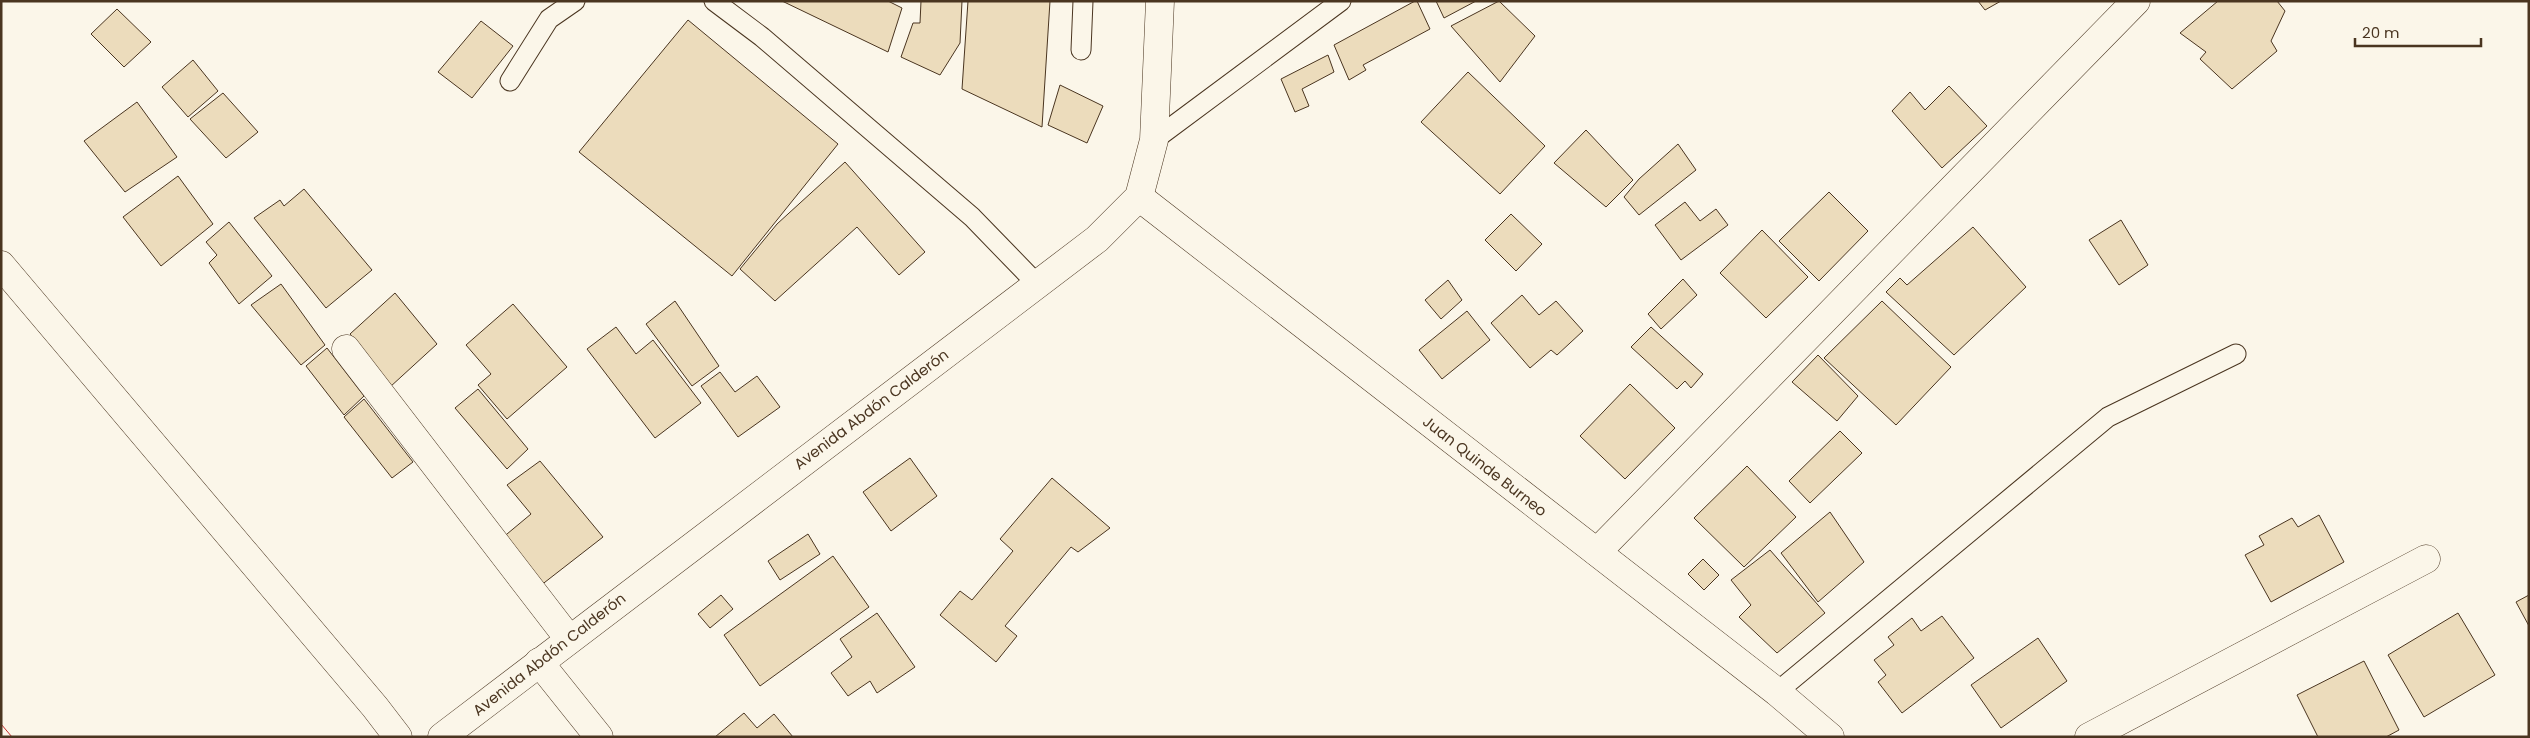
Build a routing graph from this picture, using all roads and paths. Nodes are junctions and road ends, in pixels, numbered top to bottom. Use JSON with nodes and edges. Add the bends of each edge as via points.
{"nodes":[{"id":1,"x":575,"y":1,"type":"edge"},
{"id":2,"x":714,"y":1,"type":"edge"},
{"id":3,"x":1083,"y":1,"type":"edge"},
{"id":4,"x":1160,"y":1,"type":"edge"},
{"id":5,"x":1341,"y":1,"type":"edge"},
{"id":6,"x":2136,"y":1,"type":"edge"},
{"id":7,"x":1081,"y":50,"type":"dead end"},
{"id":8,"x":510,"y":81,"type":"dead end"},
{"id":9,"x":1154,"y":140,"type":"junction"},
{"id":10,"x":1139,"y":197,"type":"junction"},
{"id":11,"x":1,"y":265,"type":"edge"},
{"id":12,"x":1037,"y":284,"type":"junction"},
{"id":13,"x":346,"y":349,"type":"dead end"},
{"id":14,"x":2236,"y":354,"type":"dead end"},
{"id":15,"x":1596,"y":552,"type":"junction"},
{"id":16,"x":2426,"y":559,"type":"dead end"},
{"id":17,"x":569,"y":639,"type":"junction"},
{"id":18,"x":539,"y":662,"type":"junction"},
{"id":19,"x":1777,"y":692,"type":"junction"},
{"id":20,"x":398,"y":737,"type":"edge"},
{"id":21,"x":442,"y":737,"type":"edge"},
{"id":22,"x":599,"y":737,"type":"edge"},
{"id":23,"x":1830,"y":737,"type":"edge"},
{"id":24,"x":2089,"y":737,"type":"edge"}],
"edges":[{"from":1,"to":8,"type":"lane","via":[[549,19]]},
{"from":2,"to":12,"type":"lane","via":[[762,37],[972,217]]},
{"from":3,"to":7,"type":"lane"},
{"from":4,"to":9,"type":"street"},
{"from":5,"to":9,"type":"lane"},
{"from":6,"to":15,"type":"street"},
{"from":9,"to":10,"type":"street"},
{"from":10,"to":12,"type":"street","name":"Avenida Abdón Calderón","via":[[1097,239]]},
{"from":10,"to":15,"type":"street","name":"Juan Quinde Burneo"},
{"from":11,"to":20,"type":"street"},
{"from":12,"to":17,"type":"street","name":"Avenida Abdón Calderón"},
{"from":13,"to":17,"type":"street"},
{"from":14,"to":19,"type":"lane","via":[[2108,417]]},
{"from":15,"to":19,"type":"street","name":"Juan Quinde Burneo"},
{"from":16,"to":24,"type":"street"},
{"from":17,"to":18,"type":"street","name":"Avenida Abdón Calderón"},
{"from":18,"to":21,"type":"street","name":"Avenida Abdón Calderón"},
{"from":18,"to":22,"type":"street"},
{"from":19,"to":23,"type":"street","name":"Juan Quinde Burneo"}]}
